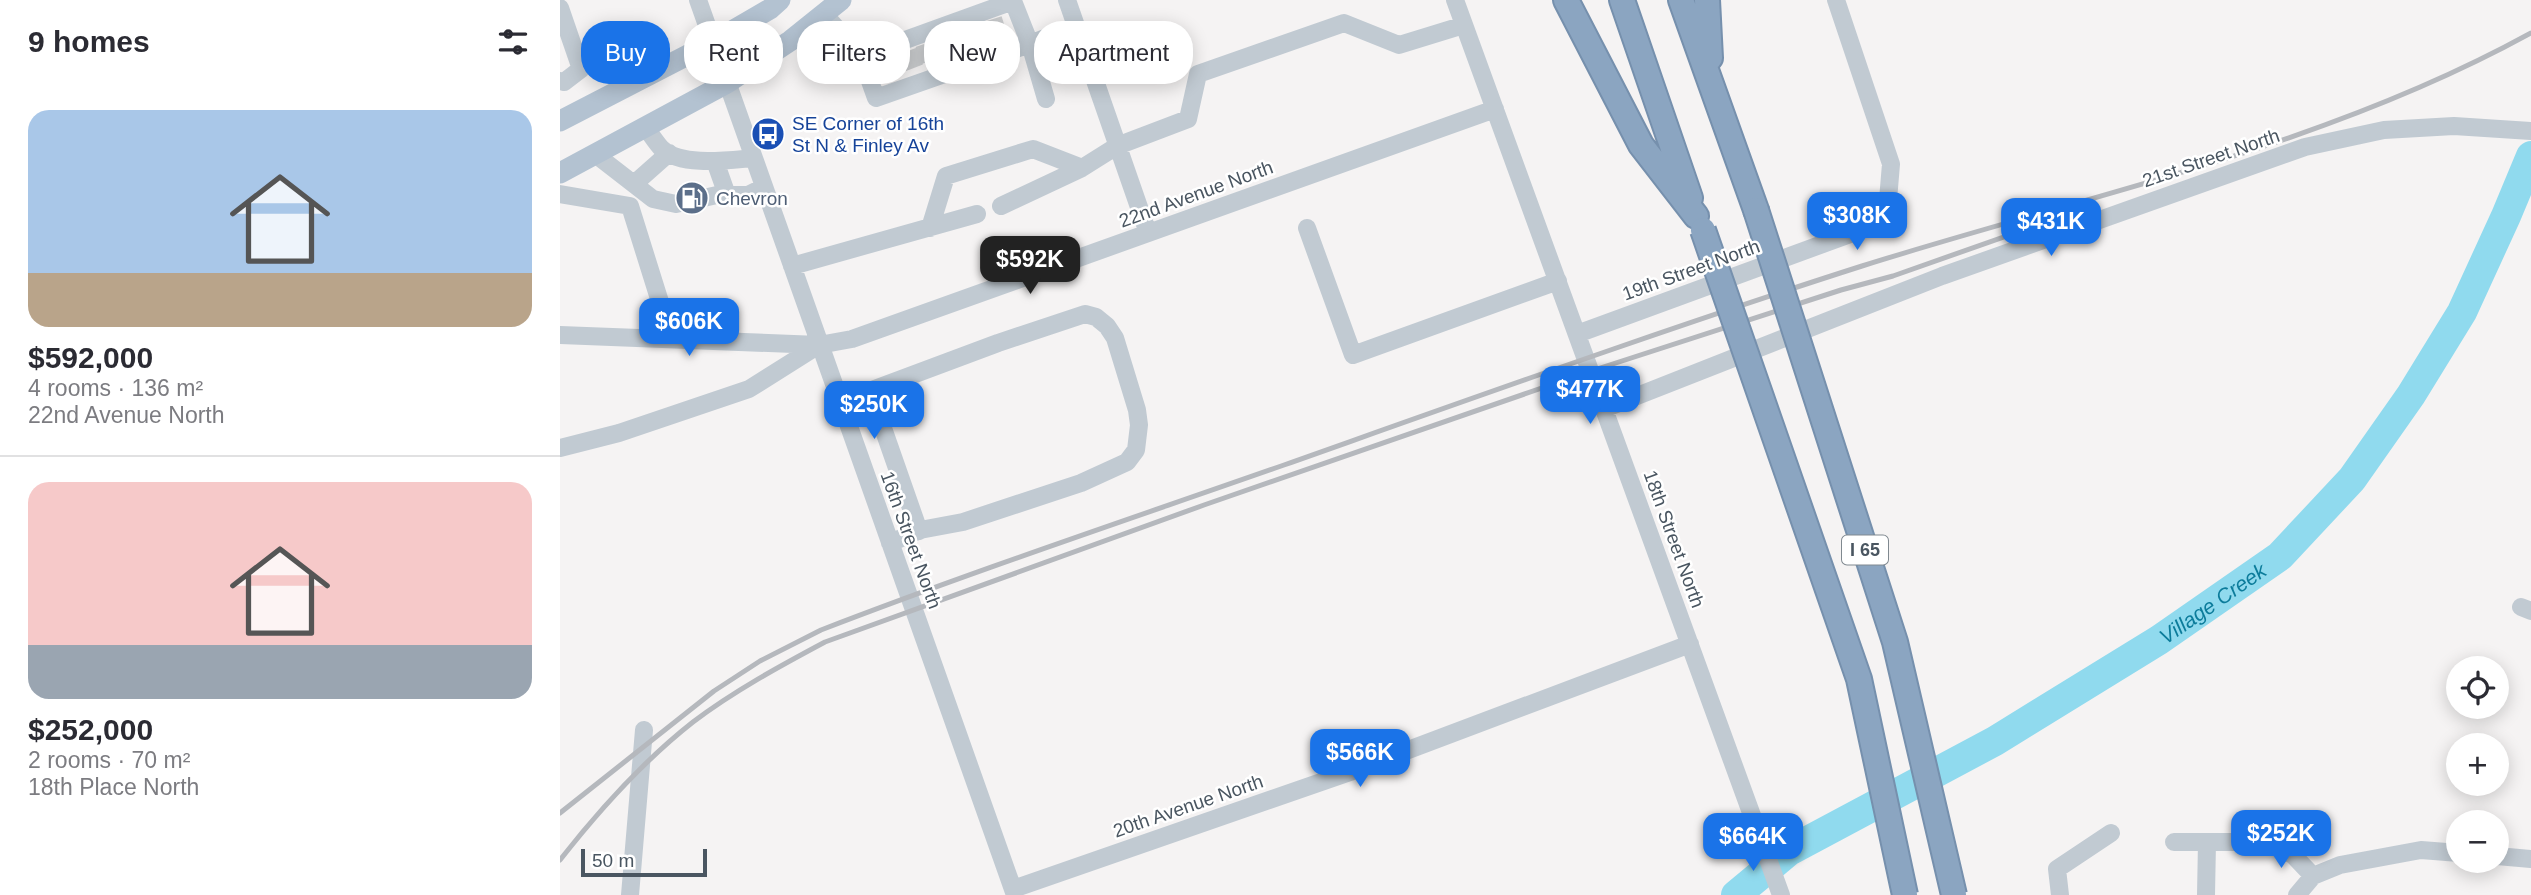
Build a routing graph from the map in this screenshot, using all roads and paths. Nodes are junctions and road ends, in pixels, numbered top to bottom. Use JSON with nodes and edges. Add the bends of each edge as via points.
{"nodes":[{"id":1,"x":698,"y":0,"type":"edge"},
{"id":2,"x":780,"y":0,"type":"edge"},
{"id":3,"x":841,"y":0,"type":"edge"},
{"id":4,"x":1067,"y":0,"type":"edge"},
{"id":5,"x":1455,"y":0,"type":"edge"},
{"id":6,"x":1566,"y":0,"type":"edge"},
{"id":7,"x":1622,"y":0,"type":"edge"},
{"id":8,"x":1681,"y":0,"type":"edge"},
{"id":9,"x":1707,"y":0,"type":"edge"},
{"id":10,"x":1836,"y":0,"type":"edge"},
{"id":11,"x":560,"y":8,"type":"edge"},
{"id":12,"x":824,"y":14,"type":"junction"},
{"id":13,"x":706,"y":21,"type":"edge"},
{"id":14,"x":749,"y":21,"type":"edge"},
{"id":15,"x":830,"y":21,"type":"edge"},
{"id":16,"x":1074,"y":21,"type":"edge"},
{"id":17,"x":1464,"y":26,"type":"junction"},
{"id":18,"x":1034,"y":42,"type":"edge"},
{"id":19,"x":910,"y":44,"type":"edge"},
{"id":20,"x":1030,"y":44,"type":"junction"},
{"id":21,"x":783,"y":46,"type":"edge"},
{"id":22,"x":684,"y":57,"type":"edge"},
{"id":23,"x":910,"y":79,"type":"edge"},
{"id":24,"x":560,"y":81,"type":"edge"},
{"id":25,"x":1711,"y":83,"type":"junction"},
{"id":26,"x":725,"y":84,"type":"edge"},
{"id":27,"x":727,"y":84,"type":"edge"},
{"id":28,"x":871,"y":84,"type":"edge"},
{"id":29,"x":897,"y":84,"type":"edge"},
{"id":30,"x":1096,"y":84,"type":"edge"},
{"id":31,"x":1046,"y":99,"type":"dead end"},
{"id":32,"x":1495,"y":109,"type":"junction"},
{"id":33,"x":560,"y":121,"type":"edge"},
{"id":34,"x":645,"y":127,"type":"junction"},
{"id":35,"x":2531,"y":131,"type":"edge"},
{"id":36,"x":1117,"y":146,"type":"junction"},
{"id":37,"x":669,"y":153,"type":"junction"},
{"id":38,"x":595,"y":154,"type":"junction"},
{"id":39,"x":754,"y":158,"type":"junction"},
{"id":40,"x":715,"y":161,"type":"junction"},
{"id":41,"x":1082,"y":167,"type":"junction"},
{"id":42,"x":560,"y":173,"type":"edge"},
{"id":43,"x":634,"y":184,"type":"junction"},
{"id":44,"x":764,"y":187,"type":"junction"},
{"id":45,"x":560,"y":194,"type":"edge"},
{"id":46,"x":727,"y":195,"type":"junction"},
{"id":47,"x":1001,"y":206,"type":"dead end"},
{"id":48,"x":977,"y":214,"type":"dead end"},
{"id":49,"x":1700,"y":223,"type":"junction"},
{"id":50,"x":930,"y":228,"type":"junction"},
{"id":51,"x":1307,"y":228,"type":"dead end"},
{"id":52,"x":1148,"y":233,"type":"junction"},
{"id":53,"x":792,"y":266,"type":"junction"},
{"id":54,"x":1558,"y":281,"type":"junction"},
{"id":55,"x":1577,"y":334,"type":"junction"},
{"id":56,"x":560,"y":335,"type":"edge"},
{"id":57,"x":671,"y":337,"type":"junction"},
{"id":58,"x":819,"y":345,"type":"junction"},
{"id":59,"x":870,"y":391,"type":"junction"},
{"id":60,"x":840,"y":402,"type":"junction"},
{"id":61,"x":1604,"y":409,"type":"junction"},
{"id":62,"x":560,"y":448,"type":"edge"},
{"id":63,"x":919,"y":531,"type":"junction"},
{"id":64,"x":890,"y":543,"type":"junction"},
{"id":65,"x":1690,"y":644,"type":"junction"},
{"id":66,"x":644,"y":730,"type":"dead end"},
{"id":67,"x":2111,"y":833,"type":"dead end"},
{"id":68,"x":2174,"y":842,"type":"dead end"},
{"id":69,"x":2207,"y":842,"type":"junction"},
{"id":70,"x":2446,"y":852,"type":"edge"},
{"id":71,"x":2509,"y":857,"type":"edge"},
{"id":72,"x":2531,"y":859,"type":"edge"},
{"id":73,"x":2313,"y":876,"type":"junction"},
{"id":74,"x":1014,"y":892,"type":"edge"},
{"id":75,"x":630,"y":895,"type":"edge"},
{"id":76,"x":1781,"y":895,"type":"edge"},
{"id":77,"x":1906,"y":895,"type":"edge"},
{"id":78,"x":1954,"y":895,"type":"edge"},
{"id":79,"x":2060,"y":895,"type":"edge"},
{"id":80,"x":2206,"y":895,"type":"edge"},
{"id":81,"x":2297,"y":895,"type":"edge"}],
"edges":[{"from":1,"to":13,"type":"street","name":"16th Street North"},
{"from":2,"to":14,"type":"main road"},
{"from":3,"to":12,"type":"main road"},
{"from":4,"to":16,"type":"street"},
{"from":5,"to":17,"type":"street","name":"18th Street North"},
{"from":6,"to":49,"type":"highway","via":[[1641,145]]},
{"from":7,"to":49,"type":"highway","number":"I 65"},
{"from":8,"to":25,"type":"highway","number":"I 65"},
{"from":9,"to":25,"type":"highway"},
{"from":10,"to":55,"type":"street","name":"19th Street North","via":[[1891,164],[1888,200],[1861,230]]},
{"from":11,"to":24,"type":"street","via":[[581,69]]},
{"from":12,"to":15,"type":"street"},
{"from":12,"to":21,"type":"main road"},
{"from":17,"to":32,"type":"street","name":"18th Street North"},
{"from":17,"to":36,"type":"street","via":[[1399,46],[1344,23],[1198,74],[1188,119]]},
{"from":18,"to":20,"type":"street"},
{"from":19,"to":20,"type":"street","via":[[983,18],[1013,1]]},
{"from":20,"to":23,"type":"street","via":[[993,48]]},
{"from":20,"to":31,"type":"street"},
{"from":22,"to":33,"type":"main road"},
{"from":25,"to":78,"type":"highway","number":"I 65","bridge":true,"via":[[1895,642]]},
{"from":26,"to":34,"type":"main road"},
{"from":27,"to":39,"type":"street","name":"16th Street North"},
{"from":28,"to":29,"type":"street","via":[[876,98]]},
{"from":30,"to":36,"type":"street"},
{"from":32,"to":52,"type":"street","name":"22nd Avenue North"},
{"from":32,"to":54,"type":"street","name":"18th Street North"},
{"from":34,"to":37,"type":"street"},
{"from":34,"to":38,"type":"main road"},
{"from":35,"to":61,"type":"street","name":"21st Street North","via":[[2454,126],[2384,130],[2305,147],[1942,276]]},
{"from":36,"to":41,"type":"street"},
{"from":36,"to":52,"type":"street"},
{"from":37,"to":40,"type":"street"},
{"from":37,"to":43,"type":"street"},
{"from":38,"to":42,"type":"main road"},
{"from":38,"to":43,"type":"street"},
{"from":39,"to":40,"type":"street"},
{"from":39,"to":44,"type":"street","name":"16th Street North"},
{"from":40,"to":46,"type":"street"},
{"from":41,"to":47,"type":"street"},
{"from":41,"to":50,"type":"street","via":[[1033,149],[946,176]]},
{"from":43,"to":46,"type":"street","via":[[653,199],[676,204]]},
{"from":44,"to":46,"type":"street"},
{"from":44,"to":53,"type":"street","name":"16th Street North"},
{"from":45,"to":57,"type":"street","via":[[630,206]]},
{"from":48,"to":50,"type":"street"},
{"from":49,"to":77,"type":"highway","number":"I 65","bridge":true,"via":[[1859,678]]},
{"from":50,"to":53,"type":"street"},
{"from":51,"to":54,"type":"street","via":[[1353,355]]},
{"from":52,"to":58,"type":"street","name":"22nd Avenue North","via":[[852,339]]},
{"from":53,"to":58,"type":"street","name":"16th Street North"},
{"from":54,"to":55,"type":"street","name":"18th Street North"},
{"from":55,"to":61,"type":"street","name":"18th Street North"},
{"from":56,"to":57,"type":"street"},
{"from":57,"to":58,"type":"street"},
{"from":58,"to":60,"type":"street","name":"16th Street North"},
{"from":58,"to":62,"type":"street","name":"22nd Avenue North","via":[[749,389]]},
{"from":59,"to":60,"type":"street"},
{"from":59,"to":63,"type":"street"},
{"from":59,"to":63,"type":"street","via":[[1085,314],[1096,317],[1115,338],[1139,425],[1136,450],[1127,462],[964,522]]},
{"from":60,"to":64,"type":"street","name":"16th Street North"},
{"from":61,"to":65,"type":"street","name":"18th Street North"},
{"from":63,"to":64,"type":"street"},
{"from":64,"to":74,"type":"street","name":"16th Street North"},
{"from":65,"to":74,"type":"street","name":"20th Avenue North"},
{"from":65,"to":76,"type":"street","name":"18th Street North"},
{"from":66,"to":75,"type":"street"},
{"from":67,"to":79,"type":"street","via":[[2057,869]]},
{"from":68,"to":69,"type":"street"},
{"from":69,"to":73,"type":"street","via":[[2265,842],[2293,855]]},
{"from":69,"to":80,"type":"street"},
{"from":70,"to":73,"type":"street","via":[[2421,850],[2340,865]]},
{"from":71,"to":72,"type":"street"},
{"from":73,"to":81,"type":"street"}]}
